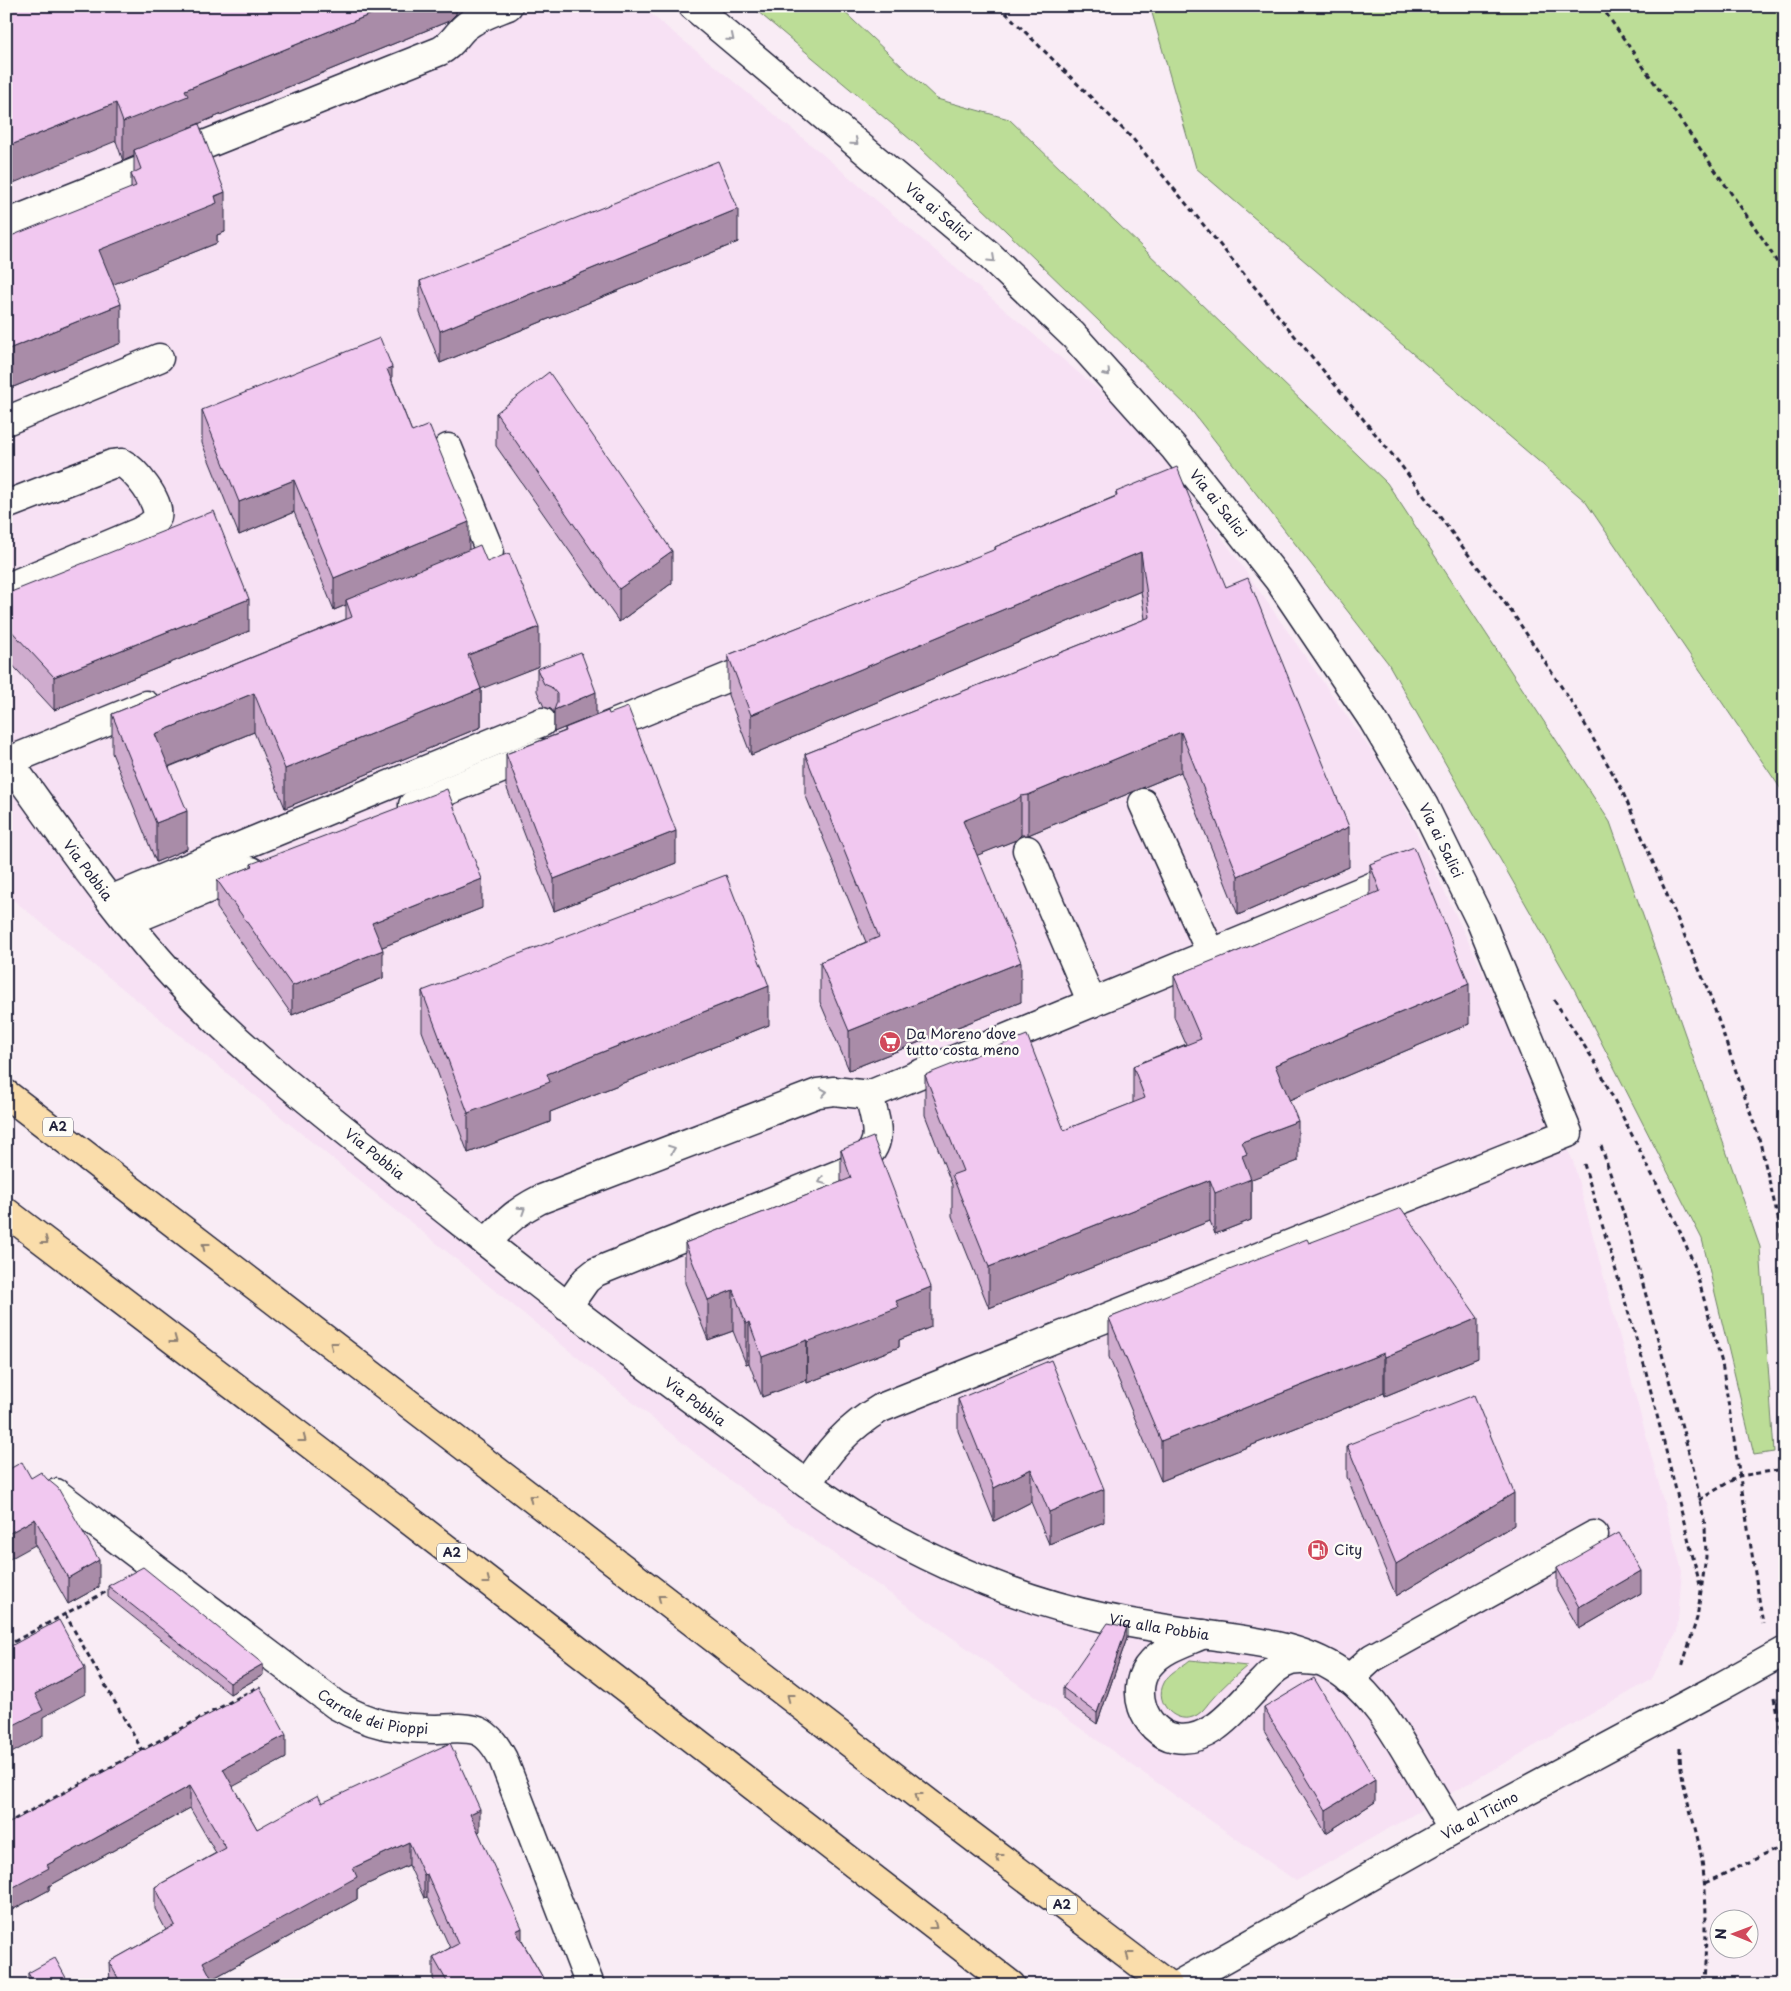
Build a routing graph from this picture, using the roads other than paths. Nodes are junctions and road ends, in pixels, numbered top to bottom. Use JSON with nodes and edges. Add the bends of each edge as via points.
{"nodes":[{"id":1,"x":508,"y":6,"type":"edge"},
{"id":2,"x":693,"y":6,"type":"edge"},
{"id":3,"x":6,"y":224,"type":"edge"},
{"id":4,"x":159,"y":358,"type":"dead end"},
{"id":5,"x":6,"y":421,"type":"edge"},
{"id":6,"x":448,"y":448,"type":"dead end"},
{"id":7,"x":6,"y":505,"type":"edge"},
{"id":8,"x":6,"y":588,"type":"edge"},
{"id":9,"x":428,"y":589,"type":"edge"},
{"id":10,"x":787,"y":654,"type":"edge"},
{"id":11,"x":173,"y":694,"type":"edge"},
{"id":12,"x":542,"y":722,"type":"dead end"},
{"id":13,"x":8,"y":760,"type":"edge"},
{"id":14,"x":1143,"y":803,"type":"dead end"},
{"id":15,"x":392,"y":814,"type":"edge"},
{"id":16,"x":1027,"y":850,"type":"dead end"},
{"id":17,"x":273,"y":862,"type":"edge"},
{"id":18,"x":1374,"y":886,"type":"edge"},
{"id":19,"x":110,"y":900,"type":"junction"},
{"id":20,"x":127,"y":922,"type":"junction"},
{"id":21,"x":1211,"y":953,"type":"junction"},
{"id":22,"x":1092,"y":1003,"type":"junction"},
{"id":23,"x":6,"y":1082,"type":"edge"},
{"id":24,"x":6,"y":1094,"type":"edge"},
{"id":25,"x":869,"y":1095,"type":"junction"},
{"id":26,"x":110,"y":1173,"type":"junction"},
{"id":27,"x":6,"y":1212,"type":"edge"},
{"id":28,"x":487,"y":1243,"type":"junction"},
{"id":29,"x":567,"y":1308,"type":"junction"},
{"id":30,"x":807,"y":1484,"type":"junction"},
{"id":31,"x":56,"y":1493,"type":"edge"},
{"id":32,"x":1594,"y":1535,"type":"dead end"},
{"id":33,"x":1204,"y":1634,"type":"junction"},
{"id":34,"x":1785,"y":1651,"type":"edge"},
{"id":35,"x":1322,"y":1662,"type":"junction"},
{"id":36,"x":1349,"y":1679,"type":"junction"},
{"id":37,"x":1453,"y":1830,"type":"junction"},
{"id":38,"x":590,"y":1985,"type":"edge"},
{"id":39,"x":1011,"y":1985,"type":"edge"},
{"id":40,"x":1168,"y":1985,"type":"edge"},
{"id":41,"x":1178,"y":1985,"type":"edge"}],
"edges":[{"from":1,"to":3,"type":"street","via":[[476,20],[440,51]]},
{"from":2,"to":30,"type":"street","name":"Via ai Salici","one_way":true,"via":[[987,253],[1073,335],[1175,449],[1278,579],[1373,720],[1424,806],[1481,922],[1568,1133],[881,1408],[844,1434]]},
{"from":4,"to":5,"type":"street"},
{"from":6,"to":9,"type":"street","via":[[489,550],[488,560],[482,566]]},
{"from":7,"to":8,"type":"street","via":[[122,463],[136,473],[157,510],[150,526],[139,532]]},
{"from":10,"to":15,"type":"street"},
{"from":11,"to":13,"type":"street"},
{"from":12,"to":19,"type":"street"},
{"from":13,"to":19,"type":"street","name":"Via Pobbia"},
{"from":14,"to":21,"type":"street"},
{"from":16,"to":22,"type":"street"},
{"from":17,"to":20,"type":"street"},
{"from":18,"to":21,"type":"street"},
{"from":19,"to":20,"type":"street","name":"Via Pobbia"},
{"from":20,"to":28,"type":"street","name":"Via Pobbia","via":[[193,997],[241,1044]]},
{"from":21,"to":22,"type":"street"},
{"from":22,"to":25,"type":"street"},
{"from":23,"to":26,"type":"highway","number":"A2"},
{"from":24,"to":26,"type":"highway","number":"A2"},
{"from":28,"to":25,"type":"street","one_way":true,"via":[[521,1209],[548,1196],[818,1093],[834,1091]]},
{"from":25,"to":29,"type":"street","one_way":true,"via":[[877,1128],[876,1140],[873,1150],[852,1169],[596,1272],[586,1280]]},
{"from":40,"to":26,"type":"highway","number":"A2","one_way":true},
{"from":27,"to":39,"type":"highway","number":"A2","one_way":true},
{"from":28,"to":29,"type":"street","name":"Via Pobbia"},
{"from":29,"to":30,"type":"street","name":"Via Pobbia"},
{"from":30,"to":33,"type":"street","name":"Via alla Pobbia","via":[[862,1521],[981,1581],[1069,1610]]},
{"from":31,"to":38,"type":"street","name":"Carrale dei Pioppi","via":[[336,1705],[355,1716],[374,1724],[477,1730],[486,1735],[503,1759]]},
{"from":32,"to":36,"type":"street","via":[[1372,1658]]},
{"from":33,"to":35,"type":"street","name":"Via alla Pobbia","via":[[1267,1643]]},
{"from":33,"to":35,"type":"street","via":[[1160,1654],[1142,1676],[1141,1706],[1148,1720],[1160,1732],[1174,1738],[1190,1739],[1205,1735],[1278,1667],[1291,1661]]},
{"from":34,"to":37,"type":"street","name":"Via al Ticino","bridge":true},
{"from":35,"to":36,"type":"street","name":"Via alla Pobbia"},
{"from":36,"to":37,"type":"street","name":"Via alla Pobbia","via":[[1366,1693],[1391,1727]]},
{"from":37,"to":41,"type":"street","name":"Via al Ticino"}]}
